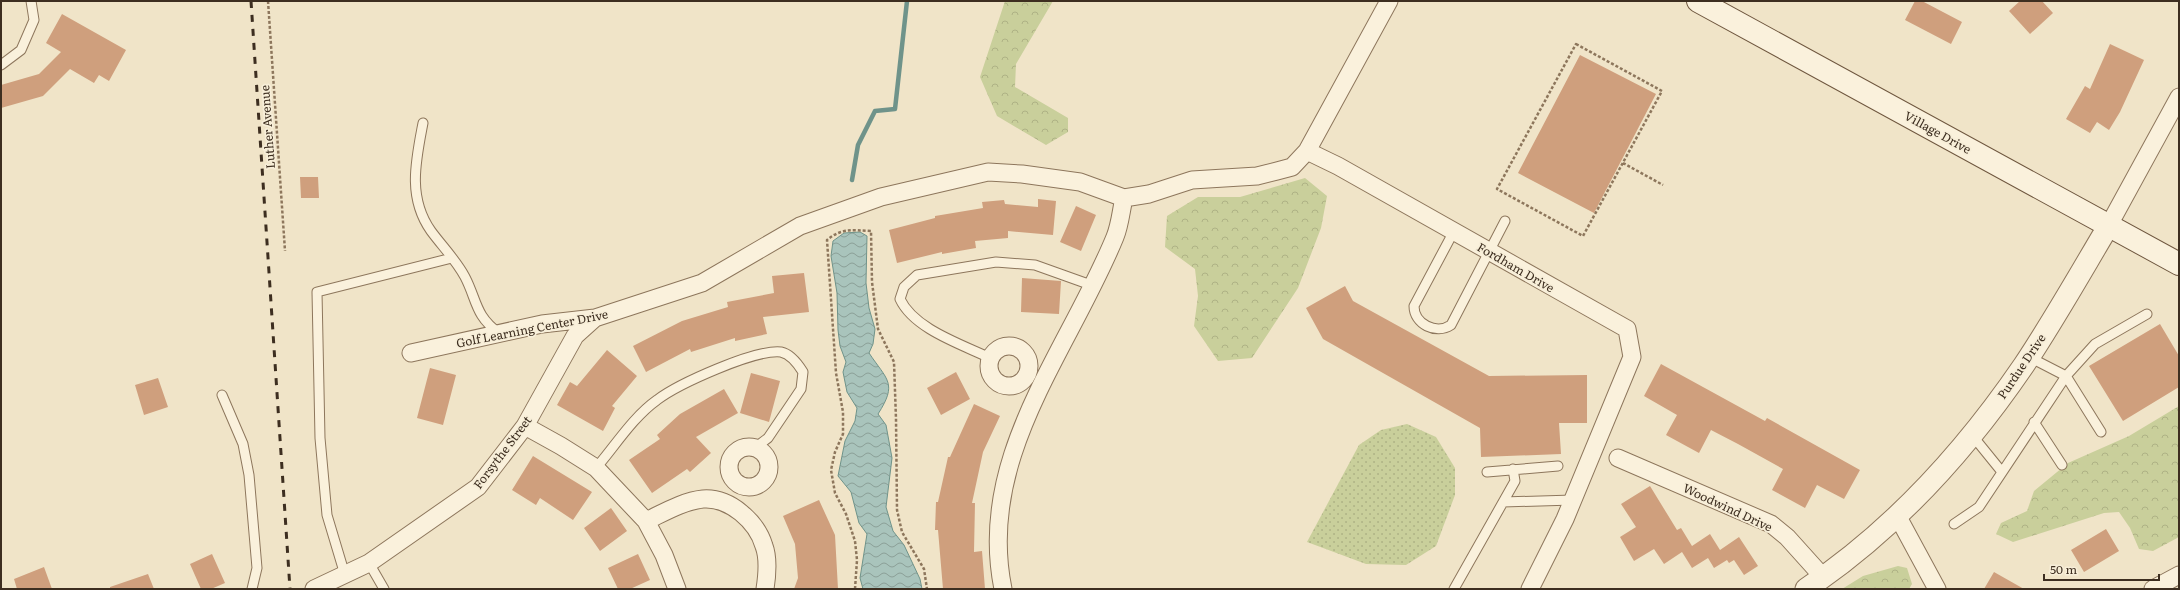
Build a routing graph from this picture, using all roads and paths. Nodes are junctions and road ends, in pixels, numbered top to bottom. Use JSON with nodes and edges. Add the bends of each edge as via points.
{"nodes":[{"id":1,"x":30,"y":1,"type":"edge"},
{"id":2,"x":268,"y":1,"type":"edge"},
{"id":3,"x":1389,"y":1,"type":"edge"},
{"id":4,"x":1698,"y":1,"type":"edge"},
{"id":5,"x":1,"y":65,"type":"edge"},
{"id":6,"x":2179,"y":97,"type":"edge"},
{"id":7,"x":423,"y":122,"type":"dead end"},
{"id":8,"x":1307,"y":151,"type":"junction"},
{"id":9,"x":1623,"y":163,"type":"junction"},
{"id":10,"x":1663,"y":185,"type":"dead end"},
{"id":11,"x":1124,"y":198,"type":"junction"},
{"id":12,"x":1506,"y":222,"type":"dead end"},
{"id":13,"x":2109,"y":225,"type":"junction"},
{"id":14,"x":1454,"y":231,"type":"junction"},
{"id":15,"x":285,"y":251,"type":"dead end"},
{"id":16,"x":1489,"y":252,"type":"junction"},
{"id":17,"x":452,"y":258,"type":"junction"},
{"id":18,"x":2179,"y":264,"type":"edge"},
{"id":19,"x":1092,"y":285,"type":"junction"},
{"id":20,"x":2147,"y":314,"type":"dead end"},
{"id":21,"x":595,"y":318,"type":"junction"},
{"id":22,"x":499,"y":333,"type":"junction"},
{"id":23,"x":411,"y":353,"type":"dead end"},
{"id":24,"x":2029,"y":356,"type":"junction"},
{"id":25,"x":990,"y":358,"type":"junction"},
{"id":26,"x":2066,"y":376,"type":"junction"},
{"id":27,"x":1026,"y":377,"type":"junction"},
{"id":28,"x":1042,"y":383,"type":"junction"},
{"id":29,"x":222,"y":396,"type":"dead end"},
{"id":30,"x":2034,"y":422,"type":"junction"},
{"id":31,"x":524,"y":426,"type":"junction"},
{"id":32,"x":2101,"y":432,"type":"dead end"},
{"id":33,"x":1972,"y":435,"type":"junction"},
{"id":34,"x":756,"y":447,"type":"junction"},
{"id":35,"x":1618,"y":458,"type":"dead end"},
{"id":36,"x":2062,"y":465,"type":"dead end"},
{"id":37,"x":1558,"y":466,"type":"dead end"},
{"id":38,"x":596,"y":468,"type":"junction"},
{"id":39,"x":1513,"y":469,"type":"junction"},
{"id":40,"x":1487,"y":472,"type":"dead end"},
{"id":41,"x":2002,"y":472,"type":"junction"},
{"id":42,"x":739,"y":484,"type":"junction"},
{"id":43,"x":1573,"y":500,"type":"junction"},
{"id":44,"x":1503,"y":502,"type":"junction"},
{"id":45,"x":730,"y":506,"type":"junction"},
{"id":46,"x":1898,"y":517,"type":"junction"},
{"id":47,"x":646,"y":521,"type":"junction"},
{"id":48,"x":1954,"y":524,"type":"dead end"},
{"id":49,"x":369,"y":563,"type":"junction"},
{"id":50,"x":345,"y":575,"type":"junction"},
{"id":51,"x":2179,"y":575,"type":"edge"},
{"id":52,"x":1824,"y":577,"type":"junction"},
{"id":53,"x":252,"y":589,"type":"edge"},
{"id":54,"x":314,"y":589,"type":"edge"},
{"id":55,"x":384,"y":589,"type":"edge"},
{"id":56,"x":677,"y":589,"type":"edge"},
{"id":57,"x":765,"y":589,"type":"edge"},
{"id":58,"x":855,"y":589,"type":"edge"},
{"id":59,"x":927,"y":589,"type":"edge"},
{"id":60,"x":1003,"y":589,"type":"edge"},
{"id":61,"x":1454,"y":589,"type":"edge"},
{"id":62,"x":1530,"y":589,"type":"edge"},
{"id":63,"x":1806,"y":589,"type":"edge"},
{"id":64,"x":1937,"y":589,"type":"edge"},
{"id":65,"x":2153,"y":589,"type":"edge"}],
"edges":[{"from":1,"to":5,"type":"lane","via":[[34,20],[21,50]]},
{"from":2,"to":15,"type":"path","name":"Luther Avenue"},
{"from":3,"to":8,"type":"street"},
{"from":4,"to":13,"type":"main road","name":"Village Drive"},
{"from":6,"to":13,"type":"street","name":"Purdue Drive"},
{"from":7,"to":17,"type":"lane","via":[[415,162],[416,201],[430,230]]},
{"from":8,"to":11,"type":"street","name":"Golf Learning Center Drive","via":[[1292,167],[1277,171],[1257,176],[1192,180],[1149,194]]},
{"from":8,"to":14,"type":"street","name":"Fordham Drive"},
{"from":9,"to":9,"type":"path","via":[[1583,236],[1497,189],[1576,44],[1662,91]]},
{"from":9,"to":10,"type":"path"},
{"from":11,"to":19,"type":"street","via":[[1115,236]]},
{"from":11,"to":21,"type":"street","name":"Golf Learning Center Drive","via":[[1080,182],[988,172],[881,197],[800,226],[702,283]]},
{"from":12,"to":16,"type":"lane"},
{"from":13,"to":18,"type":"main road","name":"Village Drive"},
{"from":13,"to":24,"type":"street","name":"Purdue Drive"},
{"from":14,"to":16,"type":"street","name":"Fordham Drive"},
{"from":14,"to":16,"type":"lane","via":[[1414,306],[1414,314],[1418,320],[1438,330],[1451,325]]},
{"from":16,"to":43,"type":"street","name":"Fordham Drive","via":[[1627,329],[1632,357]]},
{"from":17,"to":22,"type":"lane","via":[[466,278],[476,307],[490,327]]},
{"from":17,"to":50,"type":"lane","via":[[317,292],[320,438],[327,515]]},
{"from":19,"to":25,"type":"lane","via":[[1036,265],[996,262],[917,276],[904,287],[900,299],[905,310],[918,323]]},
{"from":19,"to":28,"type":"street"},
{"from":20,"to":26,"type":"lane","via":[[2095,344]]},
{"from":21,"to":22,"type":"street","name":"Golf Learning Center Drive","via":[[542,324]]},
{"from":21,"to":31,"type":"street","name":"Forsythe Street","via":[[575,336]]},
{"from":22,"to":23,"type":"street","name":"Golf Learning Center Drive"},
{"from":24,"to":26,"type":"lane"},
{"from":24,"to":33,"type":"street","name":"Purdue Drive"},
{"from":25,"to":27,"type":"street","via":[[989,372],[1001,385],[1015,386]]},
{"from":25,"to":27,"type":"street","via":[[1002,347],[1016,347],[1029,362]]},
{"from":26,"to":30,"type":"lane"},
{"from":26,"to":32,"type":"lane"},
{"from":27,"to":28,"type":"street"},
{"from":28,"to":60,"type":"street","via":[[1010,459],[1001,496]]},
{"from":29,"to":53,"type":"lane","via":[[243,444],[249,475],[256,568]]},
{"from":30,"to":36,"type":"lane"},
{"from":30,"to":41,"type":"lane"},
{"from":31,"to":38,"type":"street"},
{"from":31,"to":49,"type":"street","name":"Forsythe Street","via":[[478,487]]},
{"from":33,"to":41,"type":"lane"},
{"from":33,"to":46,"type":"street","name":"Purdue Drive"},
{"from":34,"to":38,"type":"lane","via":[[768,438],[800,389],[803,372],[796,361],[782,352],[763,353],[738,361],[674,388],[656,400],[640,416]]},
{"from":34,"to":42,"type":"street","via":[[740,448],[731,458],[730,474]]},
{"from":34,"to":42,"type":"street","via":[[767,456],[768,476],[757,486]]},
{"from":35,"to":52,"type":"street","name":"Woodwind Drive","via":[[1771,524],[1788,537]]},
{"from":37,"to":39,"type":"lane"},
{"from":38,"to":47,"type":"street"},
{"from":39,"to":40,"type":"lane"},
{"from":39,"to":44,"type":"lane","via":[[1515,481]]},
{"from":41,"to":48,"type":"lane","via":[[1979,507]]},
{"from":42,"to":45,"type":"street"},
{"from":43,"to":44,"type":"lane"},
{"from":43,"to":62,"type":"street","name":"Fordham Drive"},
{"from":44,"to":61,"type":"lane"},
{"from":45,"to":47,"type":"street","via":[[704,499],[679,505]]},
{"from":45,"to":57,"type":"street","via":[[738,510],[754,526],[765,547]]},
{"from":46,"to":52,"type":"street","name":"Purdue Drive"},
{"from":46,"to":64,"type":"street"},
{"from":47,"to":56,"type":"street","via":[[664,555]]},
{"from":49,"to":50,"type":"street","name":"Forsythe Street"},
{"from":49,"to":55,"type":"lane"},
{"from":50,"to":54,"type":"street","name":"Forsythe Street"},
{"from":51,"to":65,"type":"street"},
{"from":52,"to":63,"type":"street","name":"Purdue Drive"},
{"from":58,"to":59,"type":"path","via":[[855,541],[846,514],[835,493],[831,470],[842,434],[843,412],[835,366],[826,240],[847,230],[871,231],[872,282],[878,329],[894,362],[897,510],[902,532],[924,569]]}]}
